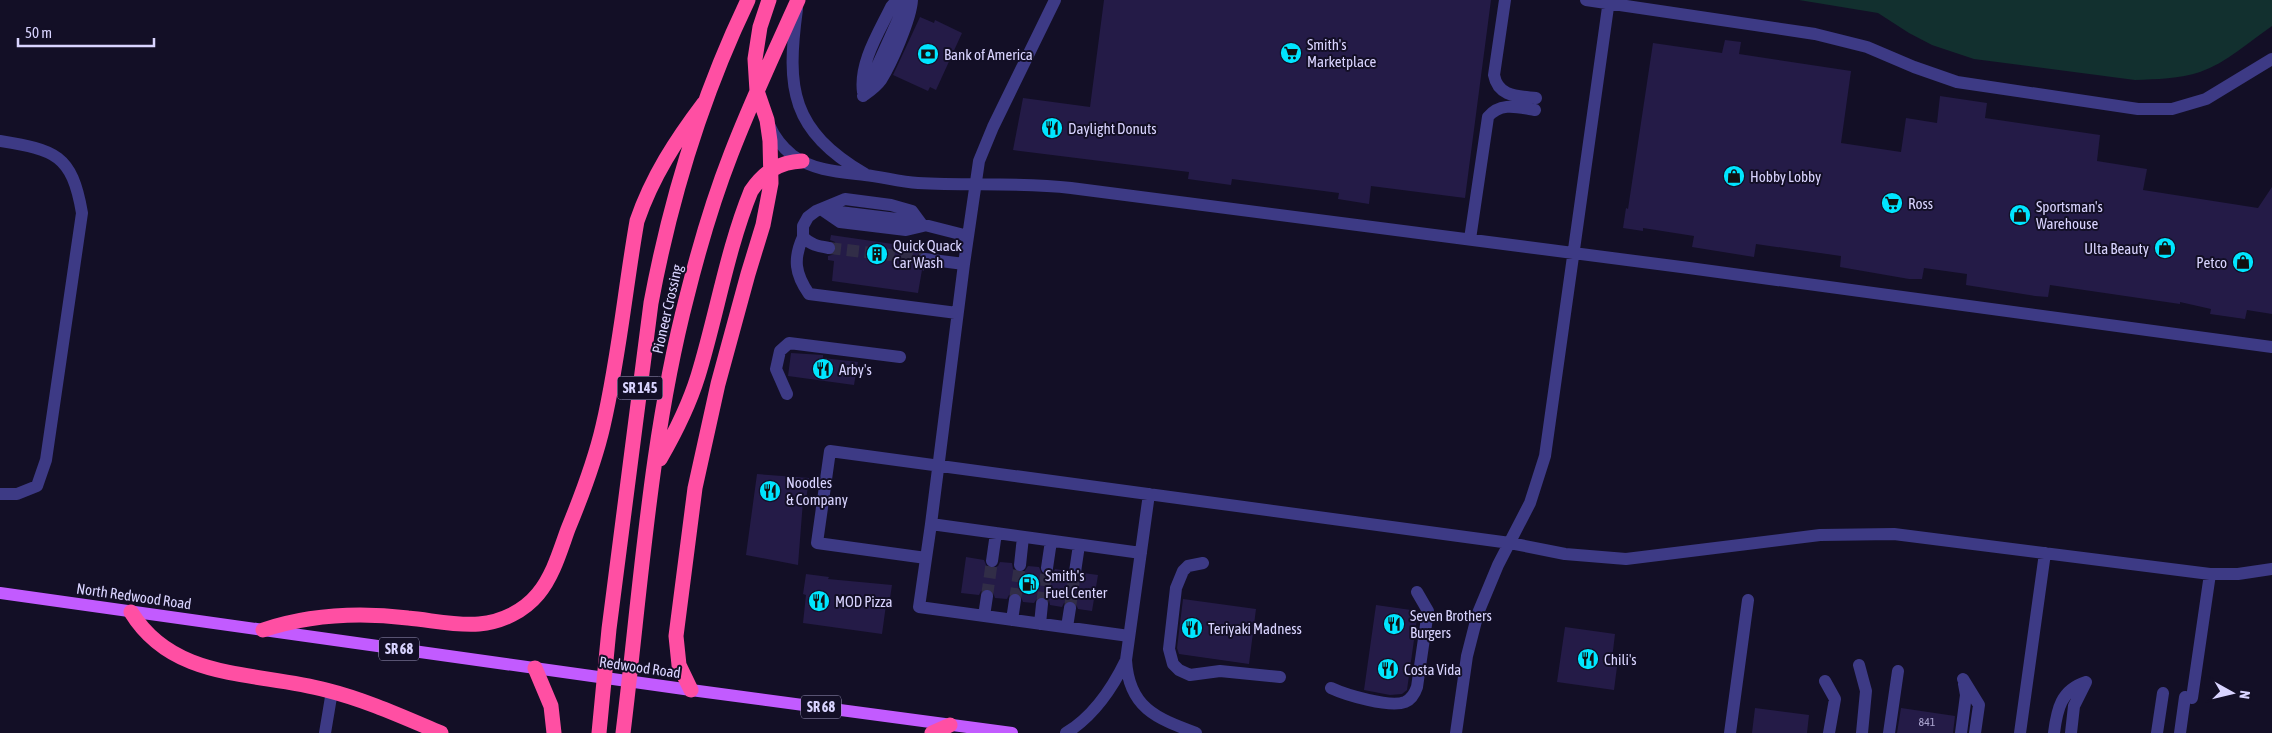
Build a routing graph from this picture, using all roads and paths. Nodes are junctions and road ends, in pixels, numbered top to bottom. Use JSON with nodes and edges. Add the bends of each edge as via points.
{"nodes":[{"id":1,"x":748,"y":0,"type":"edge"},
{"id":2,"x":769,"y":0,"type":"edge"},
{"id":3,"x":798,"y":0,"type":"edge"},
{"id":4,"x":897,"y":0,"type":"edge"},
{"id":5,"x":907,"y":0,"type":"edge"},
{"id":6,"x":912,"y":0,"type":"edge"},
{"id":7,"x":1055,"y":0,"type":"edge"},
{"id":8,"x":1505,"y":0,"type":"edge"},
{"id":9,"x":1586,"y":0,"type":"edge"},
{"id":10,"x":1608,"y":2,"type":"edge"},
{"id":11,"x":2272,"y":59,"type":"edge"},
{"id":12,"x":757,"y":91,"type":"junction"},
{"id":13,"x":863,"y":96,"type":"junction"},
{"id":14,"x":704,"y":103,"type":"junction"},
{"id":15,"x":767,"y":120,"type":"junction"},
{"id":16,"x":0,"y":141,"type":"edge"},
{"id":17,"x":802,"y":161,"type":"junction"},
{"id":18,"x":772,"y":169,"type":"junction"},
{"id":19,"x":868,"y":175,"type":"junction"},
{"id":20,"x":975,"y":184,"type":"junction"},
{"id":21,"x":968,"y":236,"type":"junction"},
{"id":22,"x":804,"y":237,"type":"junction"},
{"id":23,"x":1470,"y":239,"type":"junction"},
{"id":24,"x":829,"y":248,"type":"tunnel mouth"},
{"id":25,"x":1574,"y":253,"type":"junction"},
{"id":26,"x":925,"y":259,"type":"tunnel mouth"},
{"id":27,"x":964,"y":264,"type":"junction"},
{"id":28,"x":957,"y":313,"type":"junction"},
{"id":29,"x":2272,"y":347,"type":"edge"},
{"id":30,"x":900,"y":357,"type":"dead end"},
{"id":31,"x":787,"y":394,"type":"dead end"},
{"id":32,"x":937,"y":465,"type":"junction"},
{"id":33,"x":654,"y":469,"type":"junction"},
{"id":34,"x":0,"y":494,"type":"edge"},
{"id":35,"x":1149,"y":494,"type":"junction"},
{"id":36,"x":931,"y":524,"type":"junction"},
{"id":37,"x":996,"y":533,"type":"junction"},
{"id":38,"x":1023,"y":537,"type":"junction"},
{"id":39,"x":1051,"y":541,"type":"junction"},
{"id":40,"x":1510,"y":543,"type":"junction"},
{"id":41,"x":1079,"y":544,"type":"junction"},
{"id":42,"x":1141,"y":553,"type":"junction"},
{"id":43,"x":2045,"y":553,"type":"junction"},
{"id":44,"x":926,"y":558,"type":"junction"},
{"id":45,"x":992,"y":561,"type":"tunnel mouth"},
{"id":46,"x":1203,"y":563,"type":"dead end"},
{"id":47,"x":1020,"y":564,"type":"tunnel mouth"},
{"id":48,"x":1047,"y":568,"type":"tunnel mouth"},
{"id":49,"x":2272,"y":569,"type":"edge"},
{"id":50,"x":1075,"y":572,"type":"tunnel mouth"},
{"id":51,"x":2210,"y":574,"type":"junction"},
{"id":52,"x":1417,"y":592,"type":"dead end"},
{"id":53,"x":0,"y":593,"type":"edge"},
{"id":54,"x":987,"y":596,"type":"tunnel mouth"},
{"id":55,"x":1015,"y":600,"type":"tunnel mouth"},
{"id":56,"x":1748,"y":600,"type":"dead end"},
{"id":57,"x":1042,"y":604,"type":"tunnel mouth"},
{"id":58,"x":1070,"y":608,"type":"tunnel mouth"},
{"id":59,"x":131,"y":612,"type":"junction"},
{"id":60,"x":984,"y":616,"type":"junction"},
{"id":61,"x":1012,"y":620,"type":"junction"},
{"id":62,"x":1040,"y":624,"type":"junction"},
{"id":63,"x":1067,"y":627,"type":"junction"},
{"id":64,"x":263,"y":630,"type":"junction"},
{"id":65,"x":1129,"y":636,"type":"junction"},
{"id":66,"x":1126,"y":660,"type":"junction"},
{"id":67,"x":1859,"y":665,"type":"dead end"},
{"id":68,"x":535,"y":668,"type":"junction"},
{"id":69,"x":1898,"y":671,"type":"dead end"},
{"id":70,"x":1280,"y":677,"type":"dead end"},
{"id":71,"x":604,"y":678,"type":"junction"},
{"id":72,"x":629,"y":682,"type":"junction"},
{"id":73,"x":1825,"y":682,"type":"dead end"},
{"id":74,"x":1331,"y":688,"type":"dead end"},
{"id":75,"x":691,"y":690,"type":"junction"},
{"id":76,"x":332,"y":691,"type":"junction"},
{"id":77,"x":2163,"y":693,"type":"dead end"},
{"id":78,"x":950,"y":725,"type":"junction"},
{"id":79,"x":325,"y":733,"type":"edge"},
{"id":80,"x":441,"y":733,"type":"edge"},
{"id":81,"x":554,"y":733,"type":"edge"},
{"id":82,"x":599,"y":733,"type":"edge"},
{"id":83,"x":623,"y":733,"type":"edge"},
{"id":84,"x":932,"y":733,"type":"edge"},
{"id":85,"x":1012,"y":733,"type":"edge"},
{"id":86,"x":1066,"y":733,"type":"edge"},
{"id":87,"x":1196,"y":733,"type":"edge"},
{"id":88,"x":1456,"y":733,"type":"edge"},
{"id":89,"x":1730,"y":733,"type":"edge"},
{"id":90,"x":1829,"y":733,"type":"edge"},
{"id":91,"x":1862,"y":733,"type":"edge"},
{"id":92,"x":1889,"y":733,"type":"edge"},
{"id":93,"x":1961,"y":733,"type":"edge"},
{"id":94,"x":1975,"y":733,"type":"edge"},
{"id":95,"x":2020,"y":733,"type":"edge"},
{"id":96,"x":2054,"y":733,"type":"edge"},
{"id":97,"x":2071,"y":733,"type":"edge"},
{"id":98,"x":2157,"y":733,"type":"edge"},
{"id":99,"x":2180,"y":733,"type":"edge"}],
"edges":[{"from":1,"to":14,"type":"highway","name":"Pioneer Crossing","number":"SR 145"},
{"from":2,"to":12,"type":"highway","via":[[757,43]]},
{"from":3,"to":12,"type":"highway","name":"Pioneer Crossing","number":"SR 145"},
{"from":3,"to":19,"type":"street","via":[[793,79],[803,118],[816,136]]},
{"from":4,"to":13,"type":"street","via":[[867,60],[862,78]]},
{"from":5,"to":13,"type":"street"},
{"from":6,"to":13,"type":"street","via":[[906,25],[882,78]]},
{"from":7,"to":20,"type":"street","via":[[987,140]]},
{"from":8,"to":23,"type":"street","via":[[1495,81],[1506,94],[1535,104],[1503,106],[1488,117]]},
{"from":9,"to":10,"type":"street"},
{"from":10,"to":11,"type":"street","via":[[1816,34],[1867,47],[1958,82],[2138,109],[2172,109],[2206,99]]},
{"from":10,"to":25,"type":"street"},
{"from":12,"to":15,"type":"highway"},
{"from":12,"to":33,"type":"highway","name":"Pioneer Crossing","number":"SR 145","via":[[727,163],[701,243],[673,357]]},
{"from":14,"to":64,"type":"highway","via":[[669,152],[637,221],[609,399],[597,449],[559,553],[538,594],[517,612],[479,624],[346,614],[304,618]]},
{"from":14,"to":71,"type":"highway","name":"Pioneer Crossing","number":"SR 145","via":[[672,202],[651,303]]},
{"from":15,"to":17,"type":"street","via":[[783,147]]},
{"from":15,"to":18,"type":"highway"},
{"from":16,"to":34,"type":"street","via":[[50,152],[64,162],[77,186],[82,213],[46,460],[37,486],[16,494]]},
{"from":17,"to":18,"type":"highway"},
{"from":17,"to":19,"type":"street","via":[[831,171]]},
{"from":18,"to":33,"type":"highway","via":[[757,181],[747,201],[698,376],[678,426]]},
{"from":18,"to":75,"type":"highway","via":[[768,205],[703,447],[689,529],[676,636],[679,665]]},
{"from":19,"to":20,"type":"street","via":[[902,182]]},
{"from":20,"to":21,"type":"street"},
{"from":20,"to":23,"type":"street","via":[[1046,185]]},
{"from":21,"to":22,"type":"street","via":[[905,220],[821,209],[805,221]]},
{"from":21,"to":27,"type":"street"},
{"from":22,"to":24,"type":"street","via":[[812,245]]},
{"from":22,"to":28,"type":"street","via":[[795,265],[800,282],[809,294]]},
{"from":23,"to":25,"type":"street"},
{"from":25,"to":29,"type":"street"},
{"from":25,"to":40,"type":"street","via":[[1545,456],[1530,504]]},
{"from":26,"to":27,"type":"street"},
{"from":27,"to":28,"type":"street"},
{"from":28,"to":32,"type":"street"},
{"from":30,"to":31,"type":"street","via":[[789,344],[780,351],[776,369]]},
{"from":32,"to":35,"type":"street"},
{"from":32,"to":36,"type":"street"},
{"from":32,"to":44,"type":"street","via":[[830,451],[817,543]]},
{"from":33,"to":72,"type":"highway","name":"Pioneer Crossing","number":"SR 145"},
{"from":35,"to":40,"type":"street"},
{"from":35,"to":42,"type":"street"},
{"from":36,"to":37,"type":"street"},
{"from":36,"to":44,"type":"street"},
{"from":37,"to":38,"type":"street"},
{"from":37,"to":45,"type":"street"},
{"from":38,"to":39,"type":"street"},
{"from":38,"to":47,"type":"street"},
{"from":39,"to":41,"type":"street"},
{"from":39,"to":48,"type":"street"},
{"from":40,"to":43,"type":"street","via":[[1572,555],[1626,558],[1861,533],[1903,534]]},
{"from":40,"to":88,"type":"street","via":[[1478,613],[1467,656]]},
{"from":41,"to":42,"type":"street"},
{"from":41,"to":50,"type":"street"},
{"from":42,"to":65,"type":"street"},
{"from":43,"to":51,"type":"street"},
{"from":43,"to":95,"type":"street"},
{"from":44,"to":60,"type":"street","via":[[919,607]]},
{"from":46,"to":70,"type":"street","via":[[1188,566],[1179,579],[1168,649],[1174,664],[1190,675],[1220,671]]},
{"from":49,"to":51,"type":"street"},
{"from":51,"to":99,"type":"street"},
{"from":52,"to":74,"type":"street","via":[[1428,611],[1413,696],[1405,702],[1395,703],[1350,697]]},
{"from":53,"to":59,"type":"main road","name":"North Redwood Road","number":"SR 68"},
{"from":54,"to":60,"type":"street"},
{"from":55,"to":61,"type":"street"},
{"from":56,"to":89,"type":"street"},
{"from":57,"to":62,"type":"street"},
{"from":58,"to":63,"type":"street"},
{"from":59,"to":64,"type":"main road","name":"North Redwood Road","number":"SR 68"},
{"from":59,"to":76,"type":"highway","via":[[155,642],[186,660],[233,673]]},
{"from":60,"to":61,"type":"street"},
{"from":61,"to":62,"type":"street"},
{"from":62,"to":63,"type":"street"},
{"from":63,"to":65,"type":"street"},
{"from":64,"to":68,"type":"main road","name":"Redwood Road","number":"SR 68"},
{"from":65,"to":66,"type":"street"},
{"from":66,"to":86,"type":"street","via":[[1098,705]]},
{"from":66,"to":87,"type":"street","via":[[1129,681],[1145,708],[1160,719]]},
{"from":67,"to":91,"type":"street","via":[[1866,691]]},
{"from":68,"to":71,"type":"main road","name":"Redwood Road","number":"SR 68"},
{"from":68,"to":81,"type":"highway","via":[[551,706]]},
{"from":69,"to":92,"type":"street"},
{"from":71,"to":72,"type":"main road","name":"Redwood Road","number":"SR 68"},
{"from":71,"to":82,"type":"highway","name":"Pioneer Crossing","number":"SR 145"},
{"from":72,"to":75,"type":"main road","name":"Redwood Road","number":"SR 68"},
{"from":72,"to":83,"type":"highway","name":"Pioneer Crossing","number":"SR 145"},
{"from":73,"to":90,"type":"street","via":[[1835,699]]},
{"from":75,"to":78,"type":"main road","name":"Redwood Road","number":"SR 68"},
{"from":76,"to":79,"type":"street"},
{"from":76,"to":80,"type":"highway","via":[[368,702]]},
{"from":77,"to":98,"type":"street"},
{"from":78,"to":84,"type":"highway"},
{"from":78,"to":85,"type":"main road","name":"Redwood Road","number":"SR 68"},
{"from":93,"to":94,"type":"street","via":[[1966,695],[1964,679],[1979,705]]},
{"from":96,"to":97,"type":"street","via":[[2062,699],[2073,688],[2086,682],[2074,706]]}]}
